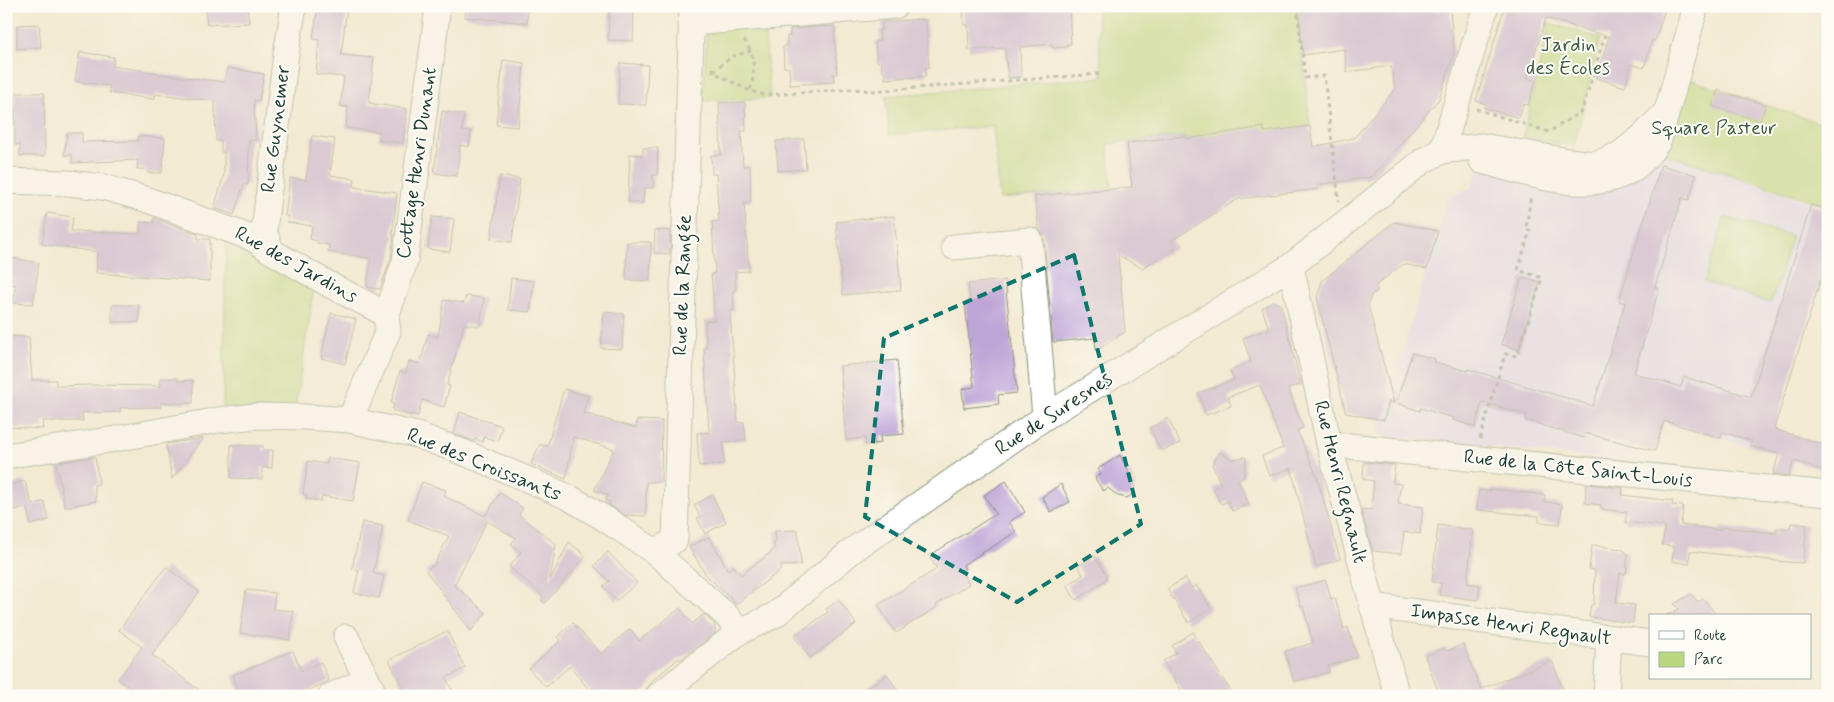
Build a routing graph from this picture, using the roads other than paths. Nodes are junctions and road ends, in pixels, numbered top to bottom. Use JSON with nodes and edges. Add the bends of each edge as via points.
{"nodes":[{"id":1,"x":294,"y":6,"type":"edge"},
{"id":2,"x":438,"y":6,"type":"edge"},
{"id":3,"x":895,"y":6,"type":"edge"},
{"id":4,"x":1486,"y":6,"type":"edge"},
{"id":5,"x":1696,"y":6,"type":"edge"},
{"id":6,"x":691,"y":14,"type":"edge"},
{"id":7,"x":1451,"y":150,"type":"junction"},
{"id":8,"x":6,"y":181,"type":"edge"},
{"id":9,"x":954,"y":247,"type":"dead end"},
{"id":10,"x":271,"y":251,"type":"junction"},
{"id":11,"x":1291,"y":266,"type":"junction"},
{"id":12,"x":386,"y":317,"type":"junction"},
{"id":13,"x":1045,"y":417,"type":"junction"},
{"id":14,"x":350,"y":420,"type":"junction"},
{"id":15,"x":1329,"y":444,"type":"junction"},
{"id":16,"x":6,"y":456,"type":"edge"},
{"id":17,"x":1828,"y":494,"type":"edge"},
{"id":18,"x":655,"y":552,"type":"junction"},
{"id":19,"x":1372,"y":606,"type":"junction"},
{"id":20,"x":739,"y":632,"type":"junction"},
{"id":21,"x":346,"y":637,"type":"dead end"},
{"id":22,"x":1609,"y":638,"type":"junction"},
{"id":23,"x":1649,"y":643,"type":"edge"},
{"id":24,"x":371,"y":688,"type":"edge"},
{"id":25,"x":331,"y":696,"type":"edge"},
{"id":26,"x":658,"y":696,"type":"edge"},
{"id":27,"x":1397,"y":696,"type":"edge"},
{"id":28,"x":1606,"y":696,"type":"edge"}],
"edges":[{"from":1,"to":10,"type":"street","name":"Rue Guynemer","via":[[264,230]]},
{"from":2,"to":12,"type":"street","name":"Cottage Henri Dunant","via":[[405,261]]},
{"from":3,"to":6,"type":"street"},
{"from":4,"to":7,"type":"street","via":[[1457,104]]},
{"from":5,"to":7,"type":"street","name":"Rue de Suresnes","via":[[1666,112],[1644,135],[1591,173],[1568,162],[1482,146]]},
{"from":6,"to":18,"type":"street","name":"Rue de la Rangée","via":[[675,540]]},
{"from":7,"to":11,"type":"street","name":"Rue de Suresnes","via":[[1424,160]]},
{"from":8,"to":10,"type":"street","name":"Rue des Jardins","via":[[103,187],[235,231]]},
{"from":9,"to":13,"type":"street","via":[[1030,240]]},
{"from":10,"to":12,"type":"street","name":"Rue des Jardins"},
{"from":11,"to":13,"type":"street","name":"Rue de Suresnes"},
{"from":11,"to":15,"type":"street","name":"Rue Henri Regnault"},
{"from":12,"to":14,"type":"street","via":[[388,331]]},
{"from":13,"to":20,"type":"street","name":"Rue de Suresnes","via":[[853,550],[775,615]]},
{"from":14,"to":16,"type":"street","name":"Rue des Croissants","via":[[256,416]]},
{"from":14,"to":18,"type":"street","name":"Rue des Croissants","via":[[417,435],[543,486],[604,518]]},
{"from":15,"to":17,"type":"street","name":"Rue de la Côte Saint-Louis"},
{"from":15,"to":19,"type":"street","name":"Rue Henri Regnault"},
{"from":18,"to":20,"type":"street","name":"Rue des Croissants","via":[[727,616]]},
{"from":19,"to":22,"type":"street","name":"Impasse Henri Regnault"},
{"from":19,"to":27,"type":"street","name":"Rue Henri Regnault"},
{"from":20,"to":26,"type":"street","name":"Rue de Suresnes"},
{"from":21,"to":24,"type":"street"},
{"from":22,"to":23,"type":"street","name":"Impasse Henri Regnault"},
{"from":22,"to":28,"type":"street"},
{"from":24,"to":25,"type":"street"}]}
